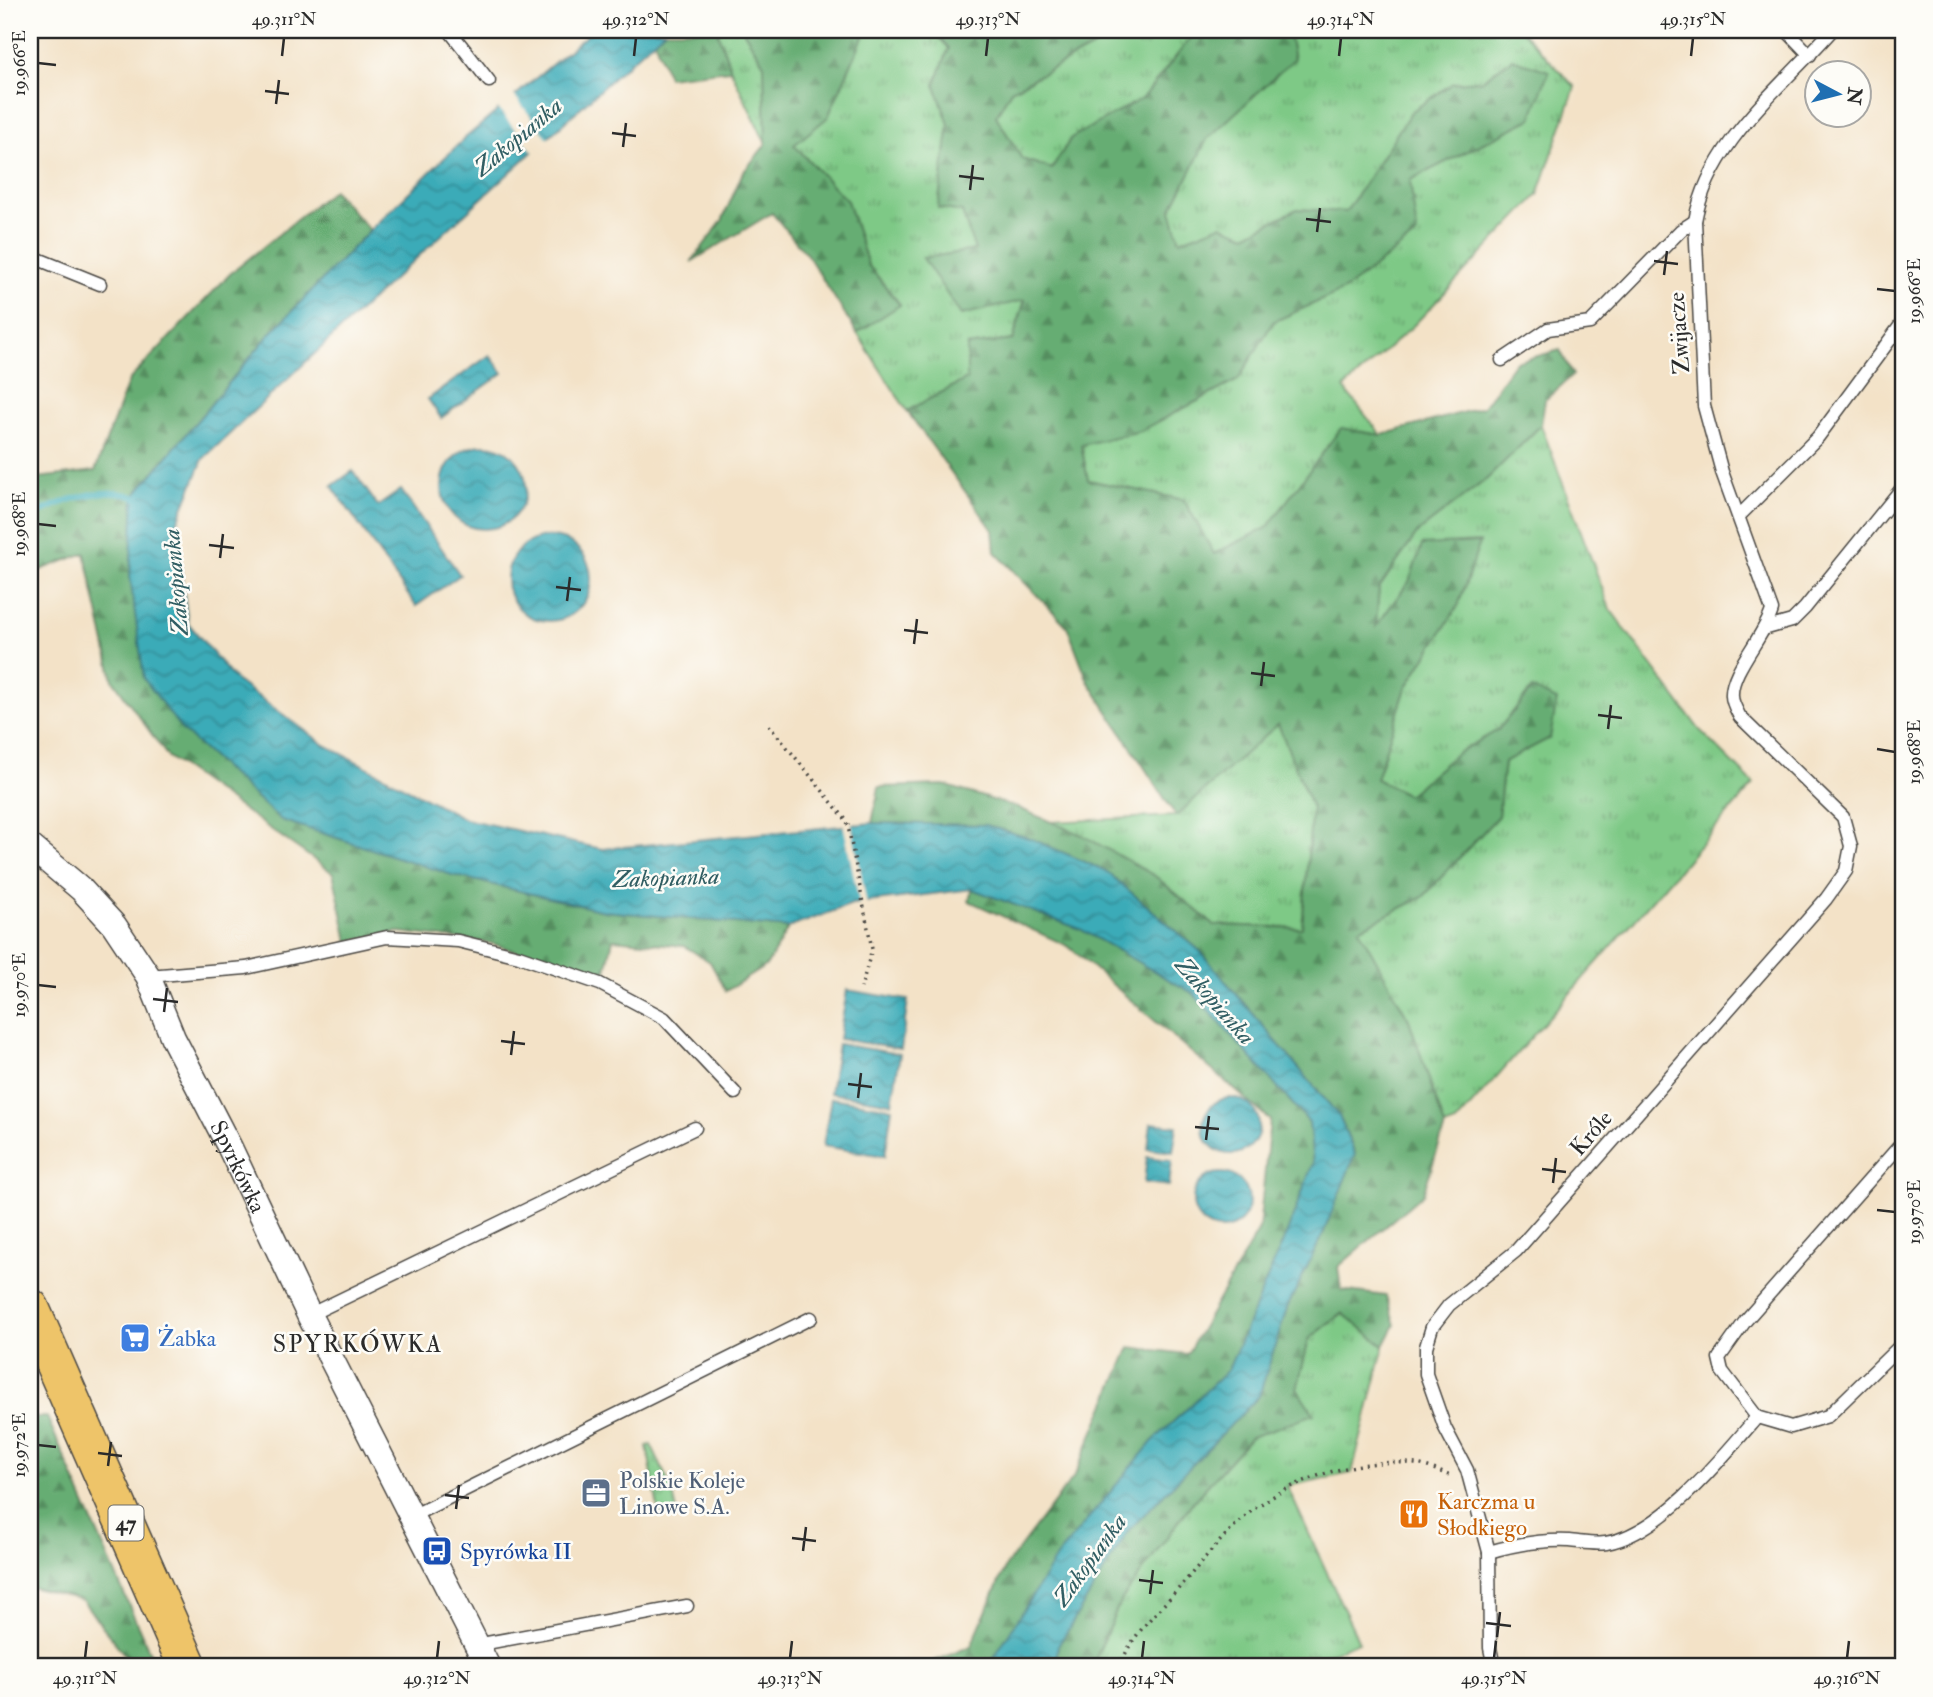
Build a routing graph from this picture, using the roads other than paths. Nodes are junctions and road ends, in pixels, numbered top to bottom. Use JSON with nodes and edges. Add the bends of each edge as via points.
{"nodes":[{"id":1,"x":449,"y":30,"type":"edge"},
{"id":2,"x":1786,"y":30,"type":"edge"},
{"id":3,"x":1832,"y":30,"type":"edge"},
{"id":4,"x":1810,"y":55,"type":"junction"},
{"id":5,"x":489,"y":81,"type":"dead end"},
{"id":6,"x":1695,"y":221,"type":"junction"},
{"id":7,"x":30,"y":260,"type":"edge"},
{"id":8,"x":100,"y":284,"type":"dead end"},
{"id":9,"x":1903,"y":322,"type":"edge"},
{"id":10,"x":1502,"y":360,"type":"dead end"},
{"id":11,"x":1903,"y":487,"type":"edge"},
{"id":12,"x":1739,"y":516,"type":"junction"},
{"id":13,"x":1767,"y":628,"type":"junction"},
{"id":14,"x":30,"y":846,"type":"edge"},
{"id":15,"x":148,"y":976,"type":"junction"},
{"id":16,"x":735,"y":1093,"type":"dead end"},
{"id":17,"x":695,"y":1128,"type":"dead end"},
{"id":18,"x":1903,"y":1142,"type":"edge"},
{"id":19,"x":30,"y":1308,"type":"edge"},
{"id":20,"x":309,"y":1315,"type":"junction"},
{"id":21,"x":811,"y":1318,"type":"dead end"},
{"id":22,"x":1903,"y":1343,"type":"edge"},
{"id":23,"x":1757,"y":1417,"type":"junction"},
{"id":24,"x":412,"y":1516,"type":"junction"},
{"id":25,"x":1489,"y":1552,"type":"junction"},
{"id":26,"x":687,"y":1606,"type":"dead end"},
{"id":27,"x":476,"y":1645,"type":"junction"},
{"id":28,"x":188,"y":1667,"type":"edge"},
{"id":29,"x":488,"y":1667,"type":"edge"},
{"id":30,"x":1494,"y":1667,"type":"edge"}],
"edges":[{"from":1,"to":5,"type":"lane"},
{"from":2,"to":4,"type":"lane"},
{"from":3,"to":4,"type":"lane","name":"Zwijacze"},
{"from":4,"to":6,"type":"lane","name":"Zwijacze","via":[[1734,136],[1699,196]]},
{"from":6,"to":10,"type":"lane","via":[[1590,323],[1548,330]]},
{"from":6,"to":12,"type":"lane","name":"Zwijacze","via":[[1704,406]]},
{"from":7,"to":8,"type":"lane","via":[[38,259]]},
{"from":9,"to":12,"type":"lane","via":[[1818,437]]},
{"from":11,"to":13,"type":"lane","via":[[1805,608],[1791,621]]},
{"from":12,"to":13,"type":"lane","name":"Zwijacze","via":[[1772,610]]},
{"from":13,"to":25,"type":"lane","name":"Króle","via":[[1736,678],[1732,697],[1740,717],[1843,817],[1851,846],[1846,871],[1516,1251],[1449,1305],[1432,1326],[1426,1374],[1470,1481]]},
{"from":14,"to":15,"type":"street","name":"Spyrkówka","via":[[114,925]]},
{"from":15,"to":16,"type":"lane","via":[[246,968],[387,937],[458,941],[600,984],[664,1018]]},
{"from":15,"to":20,"type":"street","name":"Spyrkówka","via":[[173,1038]]},
{"from":17,"to":20,"type":"lane"},
{"from":18,"to":23,"type":"lane","via":[[1746,1320],[1719,1358],[1722,1371]]},
{"from":19,"to":28,"type":"main road","number":"47"},
{"from":20,"to":24,"type":"street","name":"Spyrkówka"},
{"from":21,"to":24,"type":"lane"},
{"from":22,"to":23,"type":"lane","via":[[1828,1416],[1791,1427]]},
{"from":23,"to":25,"type":"lane","via":[[1710,1472],[1631,1536],[1605,1543],[1532,1541]]},
{"from":24,"to":27,"type":"street","name":"Spyrkówka"},
{"from":25,"to":30,"type":"lane","name":"Króle"},
{"from":26,"to":27,"type":"lane"},
{"from":27,"to":29,"type":"street","name":"Spyrkówka"}]}
